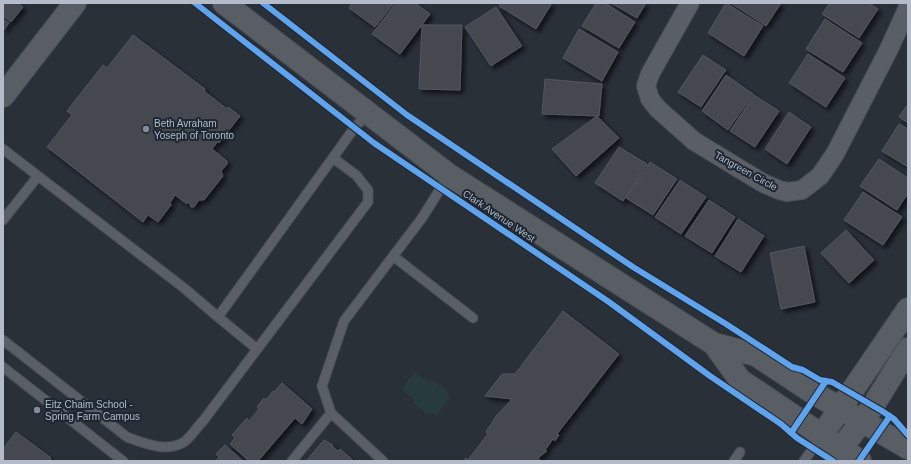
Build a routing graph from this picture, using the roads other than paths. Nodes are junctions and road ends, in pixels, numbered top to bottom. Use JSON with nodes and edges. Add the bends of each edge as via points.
{"nodes":[{"id":1,"x":75,"y":3,"type":"edge"},
{"id":2,"x":224,"y":3,"type":"edge"},
{"id":3,"x":690,"y":3,"type":"edge"},
{"id":4,"x":908,"y":7,"type":"edge"},
{"id":5,"x":3,"y":96,"type":"edge"},
{"id":6,"x":368,"y":113,"type":"junction"},
{"id":7,"x":3,"y":149,"type":"edge"},
{"id":8,"x":333,"y":158,"type":"junction"},
{"id":9,"x":38,"y":176,"type":"junction"},
{"id":10,"x":449,"y":176,"type":"junction"},
{"id":11,"x":3,"y":220,"type":"edge"},
{"id":12,"x":393,"y":256,"type":"junction"},
{"id":13,"x":908,"y":309,"type":"edge"},
{"id":14,"x":218,"y":317,"type":"junction"},
{"id":15,"x":473,"y":318,"type":"dead end"},
{"id":16,"x":3,"y":340,"type":"edge"},
{"id":17,"x":714,"y":344,"type":"junction"},
{"id":18,"x":257,"y":349,"type":"junction"},
{"id":19,"x":908,"y":349,"type":"edge"},
{"id":20,"x":3,"y":367,"type":"edge"},
{"id":21,"x":842,"y":408,"type":"junction"},
{"id":22,"x":331,"y":413,"type":"junction"},
{"id":23,"x":862,"y":421,"type":"junction"},
{"id":24,"x":822,"y":435,"type":"junction"},
{"id":25,"x":908,"y":448,"type":"edge"},
{"id":26,"x":740,"y":452,"type":"dead end"},
{"id":27,"x":837,"y":455,"type":"edge"},
{"id":28,"x":123,"y":461,"type":"edge"},
{"id":29,"x":292,"y":461,"type":"edge"},
{"id":30,"x":383,"y":461,"type":"edge"},
{"id":31,"x":734,"y":461,"type":"edge"},
{"id":32,"x":804,"y":461,"type":"edge"},
{"id":33,"x":860,"y":461,"type":"edge"}],
"edges":[{"from":1,"to":5,"type":"street"},
{"from":2,"to":6,"type":"street","name":"Clark Avenue West"},
{"from":3,"to":4,"type":"street","name":"Tangreen Circle","via":[[650,74],[646,86],[650,99],[694,141],[763,183],[788,192],[802,190],[820,176],[835,154]]},
{"from":6,"to":8,"type":"lane"},
{"from":6,"to":10,"type":"street","name":"Clark Avenue West"},
{"from":7,"to":9,"type":"lane"},
{"from":8,"to":14,"type":"lane"},
{"from":8,"to":18,"type":"lane","via":[[356,174],[368,190],[368,202]]},
{"from":9,"to":11,"type":"lane"},
{"from":9,"to":14,"type":"lane"},
{"from":10,"to":12,"type":"lane"},
{"from":10,"to":17,"type":"street","name":"Clark Avenue West"},
{"from":12,"to":15,"type":"lane"},
{"from":12,"to":22,"type":"lane","via":[[344,321],[322,386]]},
{"from":13,"to":21,"type":"street"},
{"from":14,"to":18,"type":"lane"},
{"from":16,"to":18,"type":"lane","via":[[127,437],[150,445],[168,446],[183,442],[203,421]]},
{"from":17,"to":21,"type":"street","name":"Clark Avenue West","via":[[756,355],[812,392]]},
{"from":17,"to":24,"type":"street","name":"Clark Avenue West","via":[[740,380]]},
{"from":19,"to":23,"type":"street"},
{"from":20,"to":28,"type":"lane"},
{"from":21,"to":23,"type":"street","name":"Clark Avenue West"},
{"from":21,"to":24,"type":"street"},
{"from":22,"to":29,"type":"lane"},
{"from":22,"to":30,"type":"lane"},
{"from":23,"to":25,"type":"street","name":"Clark Avenue West"},
{"from":23,"to":27,"type":"street"},
{"from":24,"to":27,"type":"street","name":"Clark Avenue West"},
{"from":24,"to":32,"type":"lane"},
{"from":26,"to":31,"type":"lane"},
{"from":27,"to":33,"type":"street","name":"Clark Avenue West"}]}
